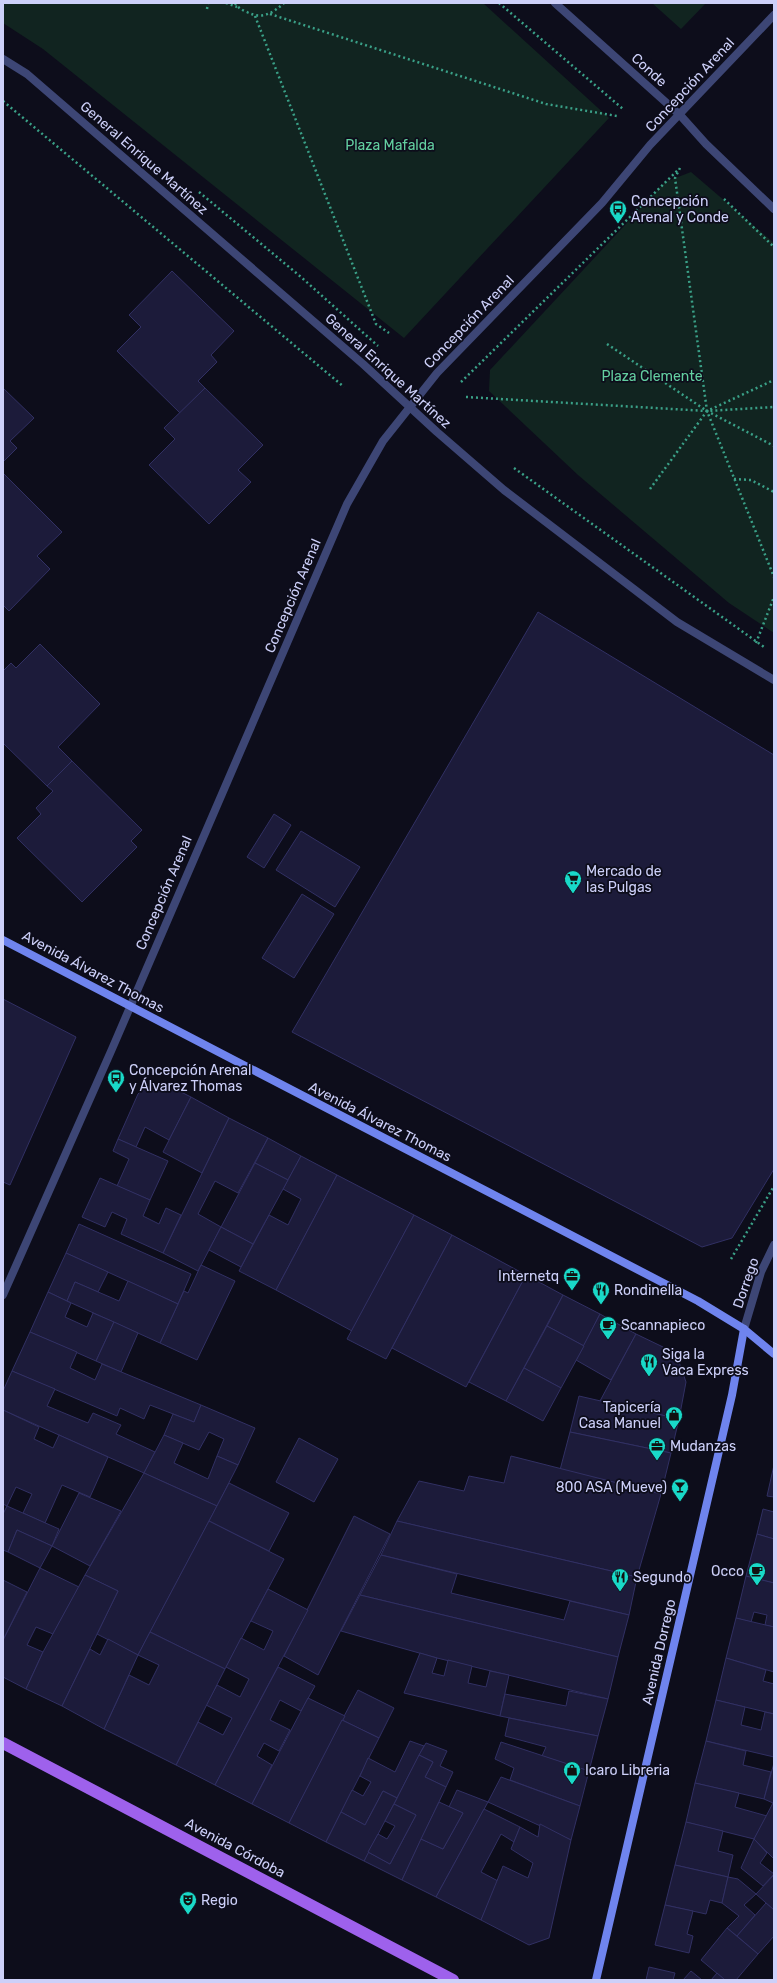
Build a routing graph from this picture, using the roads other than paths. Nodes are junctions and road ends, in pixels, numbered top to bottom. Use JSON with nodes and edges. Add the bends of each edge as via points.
{"nodes":[{"id":1,"x":555,"y":3,"type":"edge"},
{"id":2,"x":774,"y":15,"type":"edge"},
{"id":3,"x":3,"y":59,"type":"edge"},
{"id":4,"x":680,"y":115,"type":"junction"},
{"id":5,"x":774,"y":208,"type":"edge"},
{"id":6,"x":411,"y":407,"type":"junction"},
{"id":7,"x":774,"y":680,"type":"edge"},
{"id":8,"x":3,"y":940,"type":"edge"},
{"id":9,"x":130,"y":1006,"type":"junction"},
{"id":10,"x":774,"y":1245,"type":"edge"},
{"id":11,"x":3,"y":1295,"type":"edge"},
{"id":12,"x":744,"y":1329,"type":"junction"},
{"id":13,"x":774,"y":1354,"type":"edge"},
{"id":14,"x":3,"y":1743,"type":"edge"},
{"id":15,"x":453,"y":1980,"type":"edge"},
{"id":16,"x":596,"y":1980,"type":"edge"}],
"edges":[{"from":1,"to":4,"type":"street","name":"Conde"},
{"from":2,"to":4,"type":"street","name":"Concepción Arenal"},
{"from":3,"to":6,"type":"street","name":"General Enrique Martínez","via":[[27,74]]},
{"from":4,"to":5,"type":"street","name":"Conde","via":[[706,144]]},
{"from":4,"to":6,"type":"street","name":"Concepción Arenal","via":[[650,145],[602,203],[437,373]]},
{"from":6,"to":7,"type":"street","name":"General Enrique Martínez","via":[[504,490],[671,618]]},
{"from":6,"to":9,"type":"street","name":"Concepción Arenal","via":[[383,441],[347,504]]},
{"from":8,"to":9,"type":"main road","name":"Avenida Álvarez Thomas"},
{"from":9,"to":11,"type":"street","name":"Concepción Arenal"},
{"from":9,"to":12,"type":"main road","name":"Avenida Álvarez Thomas","via":[[691,1298]]},
{"from":10,"to":12,"type":"street","name":"Dorrego","via":[[761,1272]]},
{"from":12,"to":13,"type":"main road","name":"Avenida Álvarez Thomas"},
{"from":12,"to":16,"type":"main road","name":"Avenida Dorrego","via":[[729,1411]]},
{"from":14,"to":15,"type":"main road","name":"Avenida Córdoba"}]}
